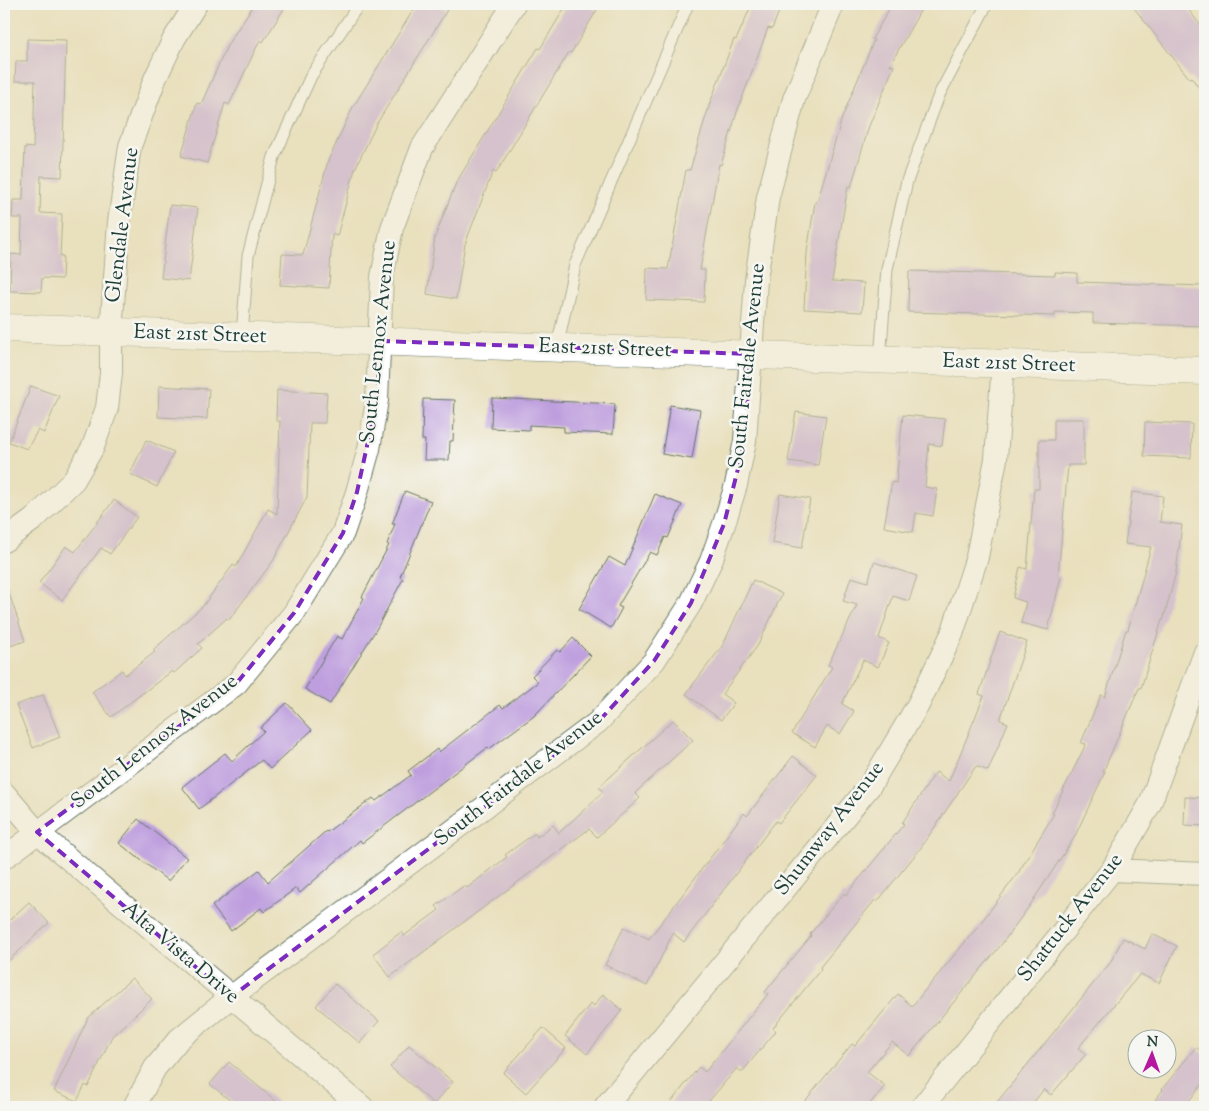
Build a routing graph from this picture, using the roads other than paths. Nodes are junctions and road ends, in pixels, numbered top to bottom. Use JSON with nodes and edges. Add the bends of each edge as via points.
{"nodes":[{"id":1,"x":196,"y":4,"type":"edge"},
{"id":2,"x":359,"y":4,"type":"edge"},
{"id":3,"x":514,"y":4,"type":"edge"},
{"id":4,"x":688,"y":4,"type":"edge"},
{"id":5,"x":833,"y":4,"type":"edge"},
{"id":6,"x":987,"y":4,"type":"edge"},
{"id":7,"x":4,"y":328,"type":"edge"},
{"id":8,"x":111,"y":332,"type":"junction"},
{"id":9,"x":242,"y":336,"type":"junction"},
{"id":10,"x":380,"y":341,"type":"junction"},
{"id":11,"x":556,"y":347,"type":"junction"},
{"id":12,"x":750,"y":354,"type":"junction"},
{"id":13,"x":880,"y":359,"type":"junction"},
{"id":14,"x":1003,"y":363,"type":"junction"},
{"id":15,"x":1205,"y":371,"type":"edge"},
{"id":16,"x":4,"y":541,"type":"edge"},
{"id":17,"x":1205,"y":652,"type":"edge"},
{"id":18,"x":4,"y":793,"type":"edge"},
{"id":19,"x":37,"y":832,"type":"junction"},
{"id":20,"x":4,"y":858,"type":"edge"},
{"id":21,"x":1112,"y":870,"type":"junction"},
{"id":22,"x":1205,"y":874,"type":"edge"},
{"id":23,"x":231,"y":997,"type":"junction"},
{"id":24,"x":134,"y":1107,"type":"edge"},
{"id":25,"x":362,"y":1107,"type":"edge"},
{"id":26,"x":605,"y":1107,"type":"edge"},
{"id":27,"x":922,"y":1107,"type":"edge"}],
"edges":[{"from":1,"to":8,"type":"street","name":"Glendale Avenue","via":[[155,78],[130,146],[119,222]]},
{"from":2,"to":9,"type":"lane","via":[[311,76],[274,157],[248,256]]},
{"from":3,"to":10,"type":"street","name":"South Lennox Avenue","via":[[422,148],[392,228],[382,277]]},
{"from":4,"to":11,"type":"lane","via":[[575,265]]},
{"from":5,"to":12,"type":"street","name":"South Fairdale Avenue","via":[[794,99],[768,197]]},
{"from":6,"to":13,"type":"lane","via":[[939,95],[907,181],[887,269]]},
{"from":7,"to":8,"type":"street","name":"East 21st Street"},
{"from":8,"to":9,"type":"street","name":"East 21st Street"},
{"from":8,"to":16,"type":"street","name":"Glendale Avenue","via":[[107,408],[93,447],[74,480],[34,519]]},
{"from":9,"to":10,"type":"street","name":"East 21st Street"},
{"from":10,"to":11,"type":"street","name":"East 21st Street"},
{"from":10,"to":19,"type":"street","name":"South Lennox Avenue","via":[[377,400],[369,449],[357,492],[343,533],[294,613],[236,684]]},
{"from":11,"to":12,"type":"street","name":"East 21st Street"},
{"from":12,"to":13,"type":"street","name":"East 21st Street"},
{"from":12,"to":23,"type":"street","name":"South Fairdale Avenue","via":[[745,440],[724,524],[691,603],[654,661],[598,722]]},
{"from":13,"to":14,"type":"street","name":"East 21st Street"},
{"from":14,"to":15,"type":"street","name":"East 21st Street"},
{"from":14,"to":26,"type":"street","name":"Shumway Avenue","via":[[996,460],[977,557],[952,634],[918,705],[869,787]]},
{"from":17,"to":21,"type":"street","name":"Shattuck Avenue","via":[[1150,804]]},
{"from":18,"to":19,"type":"street","name":"Alta Vista Drive"},
{"from":19,"to":20,"type":"street","name":"South Lennox Avenue"},
{"from":19,"to":23,"type":"street","name":"Alta Vista Drive"},
{"from":21,"to":22,"type":"street"},
{"from":21,"to":27,"type":"street","name":"Shattuck Avenue"},
{"from":23,"to":24,"type":"street","name":"South Fairdale Avenue","via":[[179,1040],[155,1068]]},
{"from":23,"to":25,"type":"street","name":"Alta Vista Drive"}]}
